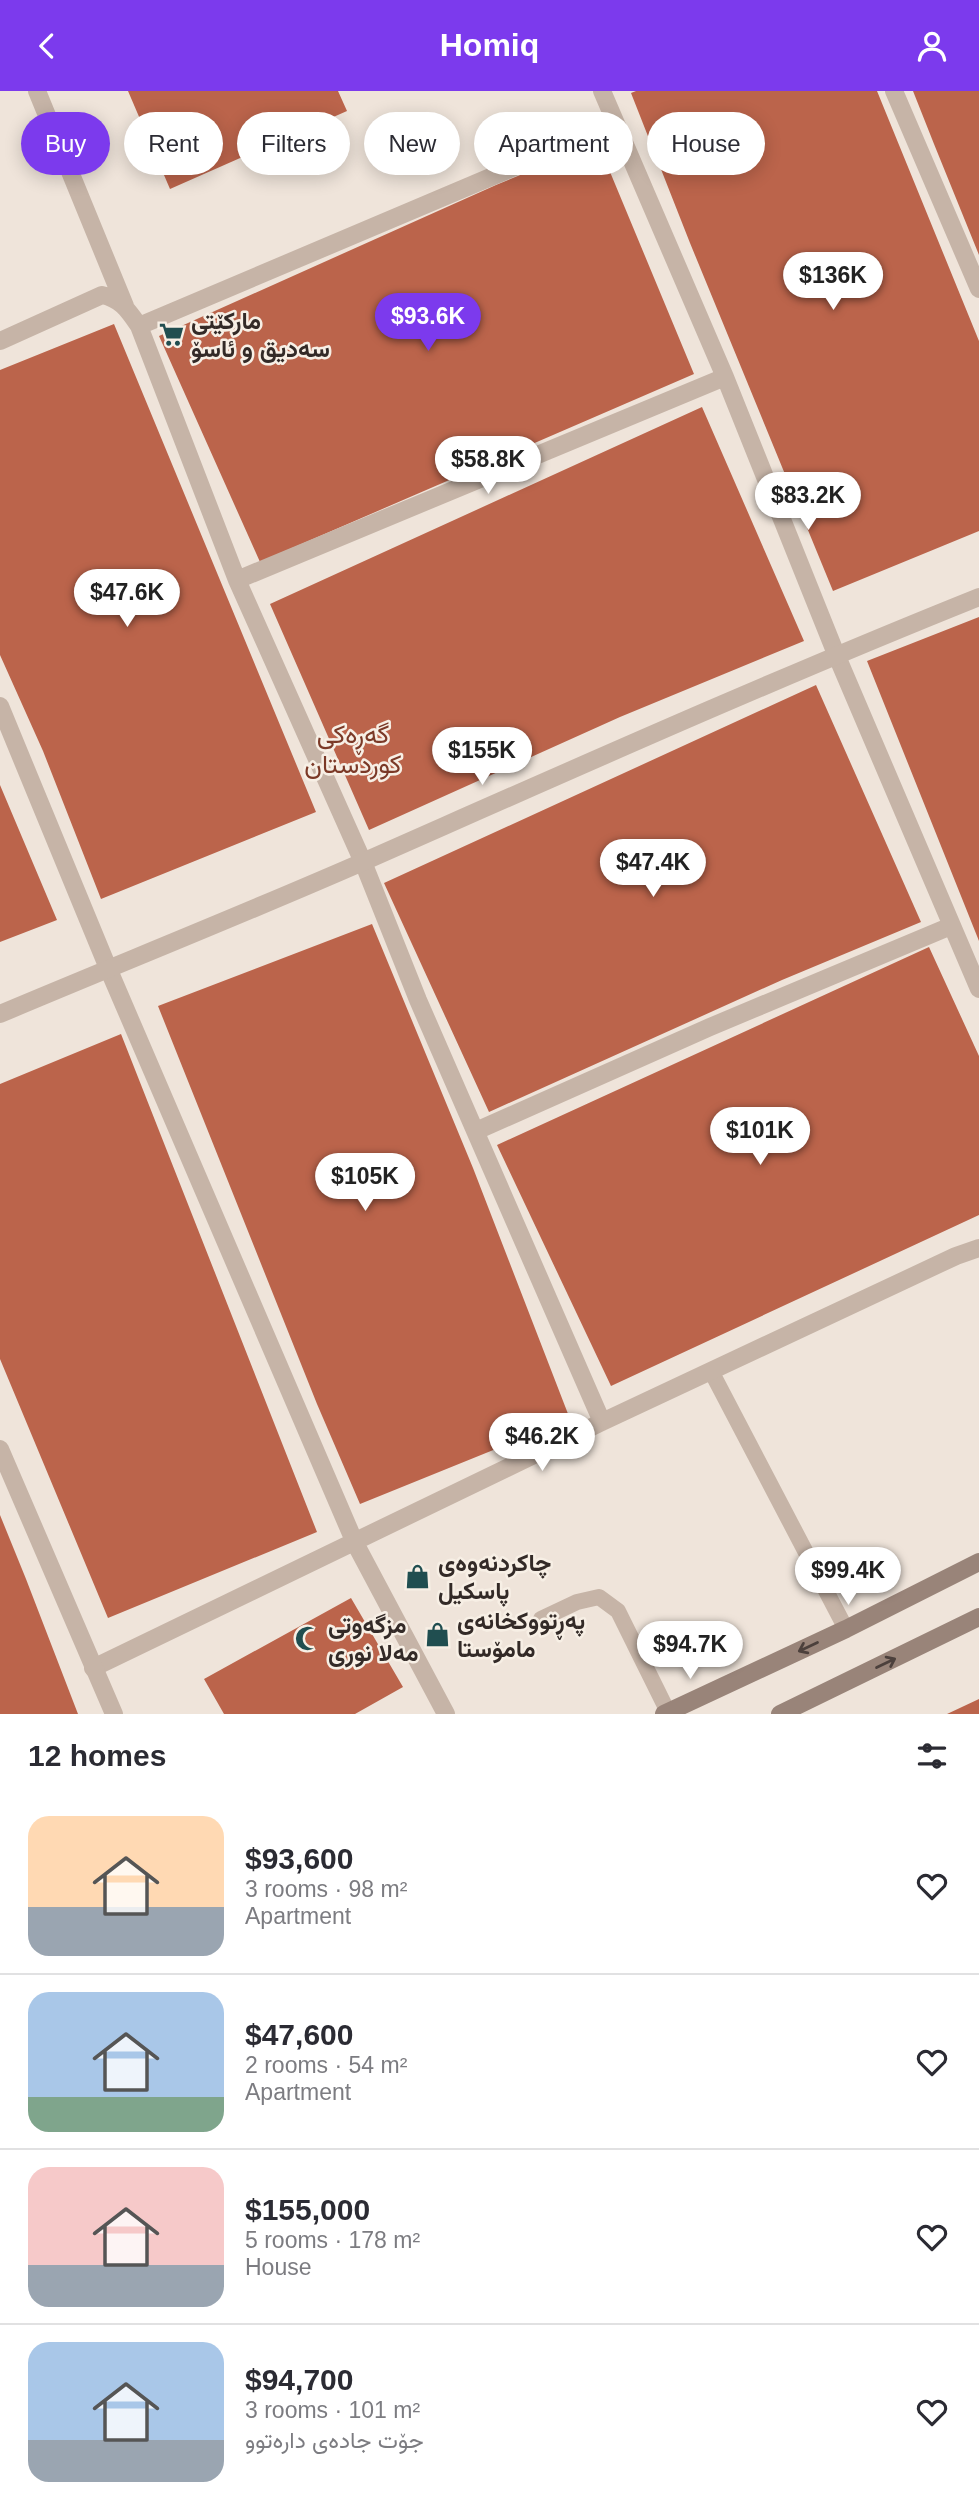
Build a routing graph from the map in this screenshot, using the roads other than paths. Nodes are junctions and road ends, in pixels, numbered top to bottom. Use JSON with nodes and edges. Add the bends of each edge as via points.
{"nodes":[{"id":1,"x":37,"y":91,"type":"edge"},
{"id":2,"x":602,"y":91,"type":"edge"},
{"id":3,"x":894,"y":91,"type":"edge"},
{"id":4,"x":611,"y":112,"type":"edge"},
{"id":5,"x":633,"y":163,"type":"edge"},
{"id":6,"x":496,"y":175,"type":"edge"},
{"id":7,"x":979,"y":289,"type":"edge"},
{"id":8,"x":125,"y":306,"type":"junction"},
{"id":9,"x":139,"y":326,"type":"junction"},
{"id":10,"x":0,"y":341,"type":"edge"},
{"id":11,"x":725,"y":377,"type":"junction"},
{"id":12,"x":237,"y":580,"type":"junction"},
{"id":13,"x":979,"y":597,"type":"edge"},
{"id":14,"x":836,"y":654,"type":"junction"},
{"id":15,"x":0,"y":705,"type":"edge"},
{"id":16,"x":363,"y":862,"type":"junction"},
{"id":17,"x":951,"y":926,"type":"junction"},
{"id":18,"x":108,"y":968,"type":"junction"},
{"id":19,"x":979,"y":989,"type":"edge"},
{"id":20,"x":0,"y":1014,"type":"edge"},
{"id":21,"x":476,"y":1131,"type":"junction"},
{"id":22,"x":979,"y":1248,"type":"edge"},
{"id":23,"x":711,"y":1371,"type":"junction"},
{"id":24,"x":602,"y":1422,"type":"junction"},
{"id":25,"x":0,"y":1449,"type":"edge"},
{"id":26,"x":355,"y":1543,"type":"junction"},
{"id":27,"x":979,"y":1562,"type":"edge"},
{"id":28,"x":979,"y":1617,"type":"edge"},
{"id":29,"x":541,"y":1619,"type":"dead end"},
{"id":30,"x":846,"y":1629,"type":"junction"},
{"id":31,"x":93,"y":1668,"type":"junction"},
{"id":32,"x":666,"y":1713,"type":"edge"},
{"id":33,"x":114,"y":1714,"type":"edge"},
{"id":34,"x":446,"y":1714,"type":"edge"},
{"id":35,"x":780,"y":1714,"type":"edge"}],
"edges":[{"from":1,"to":8,"type":"street"},
{"from":2,"to":4,"type":"street"},
{"from":3,"to":7,"type":"street"},
{"from":5,"to":11,"type":"street"},
{"from":6,"to":9,"type":"street"},
{"from":8,"to":9,"type":"street"},
{"from":8,"to":10,"type":"street","via":[[102,295]]},
{"from":9,"to":12,"type":"street"},
{"from":11,"to":12,"type":"street"},
{"from":11,"to":14,"type":"street"},
{"from":12,"to":16,"type":"street"},
{"from":13,"to":14,"type":"street"},
{"from":14,"to":16,"type":"street"},
{"from":14,"to":17,"type":"street"},
{"from":15,"to":18,"type":"street"},
{"from":16,"to":18,"type":"street"},
{"from":16,"to":21,"type":"street"},
{"from":17,"to":19,"type":"street"},
{"from":17,"to":21,"type":"street"},
{"from":18,"to":20,"type":"street"},
{"from":18,"to":26,"type":"street"},
{"from":21,"to":24,"type":"street"},
{"from":22,"to":23,"type":"street"},
{"from":23,"to":24,"type":"street"},
{"from":23,"to":30,"type":"lane"},
{"from":24,"to":26,"type":"street"},
{"from":25,"to":31,"type":"street"},
{"from":26,"to":31,"type":"street"},
{"from":26,"to":34,"type":"street"},
{"from":27,"to":30,"type":"main road"},
{"from":35,"to":28,"type":"main road","one_way":true},
{"from":29,"to":32,"type":"lane","via":[[598,1597],[618,1611]]},
{"from":30,"to":32,"type":"main road","one_way":true},
{"from":31,"to":33,"type":"street"}]}
